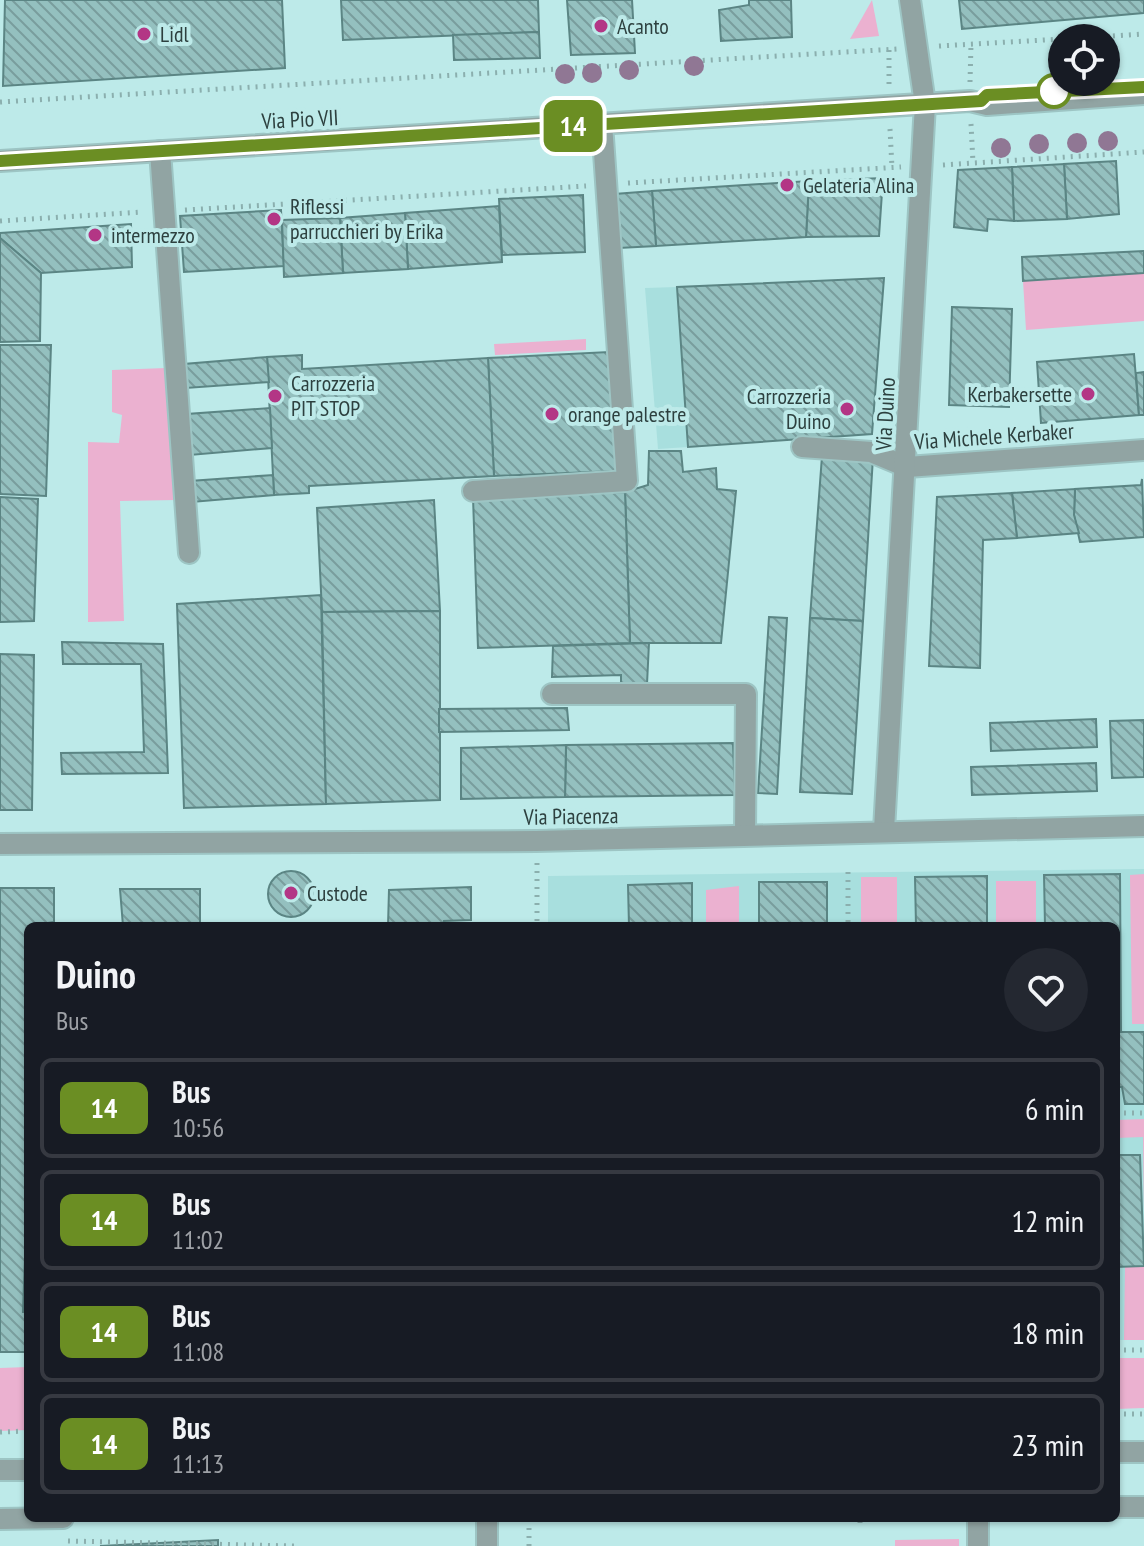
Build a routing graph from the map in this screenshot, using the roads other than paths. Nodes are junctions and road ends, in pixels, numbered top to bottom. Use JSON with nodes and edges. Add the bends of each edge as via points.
{"nodes":[{"id":1,"x":910,"y":0,"type":"edge"},
{"id":2,"x":1144,"y":87,"type":"edge"},
{"id":3,"x":1144,"y":94,"type":"edge"},
{"id":4,"x":981,"y":101,"type":"junction"},
{"id":5,"x":925,"y":104,"type":"junction"},
{"id":6,"x":602,"y":124,"type":"junction"},
{"id":7,"x":160,"y":151,"type":"junction"},
{"id":8,"x":0,"y":161,"type":"edge"},
{"id":9,"x":802,"y":447,"type":"dead end"},
{"id":10,"x":1144,"y":450,"type":"edge"},
{"id":11,"x":907,"y":467,"type":"junction"},
{"id":12,"x":473,"y":491,"type":"dead end"},
{"id":13,"x":189,"y":553,"type":"dead end"},
{"id":14,"x":552,"y":694,"type":"dead end"},
{"id":15,"x":1144,"y":826,"type":"edge"},
{"id":16,"x":884,"y":830,"type":"junction"},
{"id":17,"x":745,"y":835,"type":"junction"},
{"id":18,"x":0,"y":844,"type":"edge"},
{"id":19,"x":1120,"y":1452,"type":"edge"},
{"id":20,"x":1144,"y":1452,"type":"edge"},
{"id":21,"x":0,"y":1470,"type":"edge"},
{"id":22,"x":24,"y":1470,"type":"edge"},
{"id":23,"x":1120,"y":1507,"type":"edge"},
{"id":24,"x":1144,"y":1507,"type":"edge"},
{"id":25,"x":0,"y":1519,"type":"edge"},
{"id":26,"x":24,"y":1519,"type":"edge"},
{"id":27,"x":487,"y":1522,"type":"edge"},
{"id":28,"x":978,"y":1522,"type":"edge"},
{"id":29,"x":487,"y":1546,"type":"edge"},
{"id":30,"x":978,"y":1546,"type":"edge"}],
"edges":[{"from":1,"to":5,"type":"street","name":"Via Duino"},
{"from":2,"to":4,"type":"street","name":"Via Pio VII","via":[[987,95]]},
{"from":3,"to":4,"type":"street","name":"Via Pio VII","via":[[987,105]]},
{"from":4,"to":5,"type":"street","name":"Via Pio VII"},
{"from":5,"to":6,"type":"street","name":"Via Pio VII"},
{"from":5,"to":11,"type":"street","name":"Via Duino"},
{"from":6,"to":7,"type":"street","name":"Via Pio VII"},
{"from":6,"to":12,"type":"street","via":[[627,481]]},
{"from":7,"to":8,"type":"street","name":"Via Pio VII"},
{"from":7,"to":13,"type":"street"},
{"from":9,"to":11,"type":"street","name":"Via Michele Kerbaker","via":[[871,452]]},
{"from":10,"to":11,"type":"street","name":"Via Michele Kerbaker"},
{"from":11,"to":16,"type":"street","name":"Via Duino"},
{"from":14,"to":17,"type":"street","via":[[746,694]]},
{"from":15,"to":16,"type":"street","name":"Via Piacenza"},
{"from":16,"to":17,"type":"street","name":"Via Piacenza"},
{"from":17,"to":18,"type":"street","name":"Via Piacenza"},
{"from":19,"to":20,"type":"street"},
{"from":21,"to":22,"type":"street"},
{"from":23,"to":24,"type":"street"},
{"from":25,"to":26,"type":"street"},
{"from":27,"to":29,"type":"street"},
{"from":28,"to":30,"type":"street"}]}
